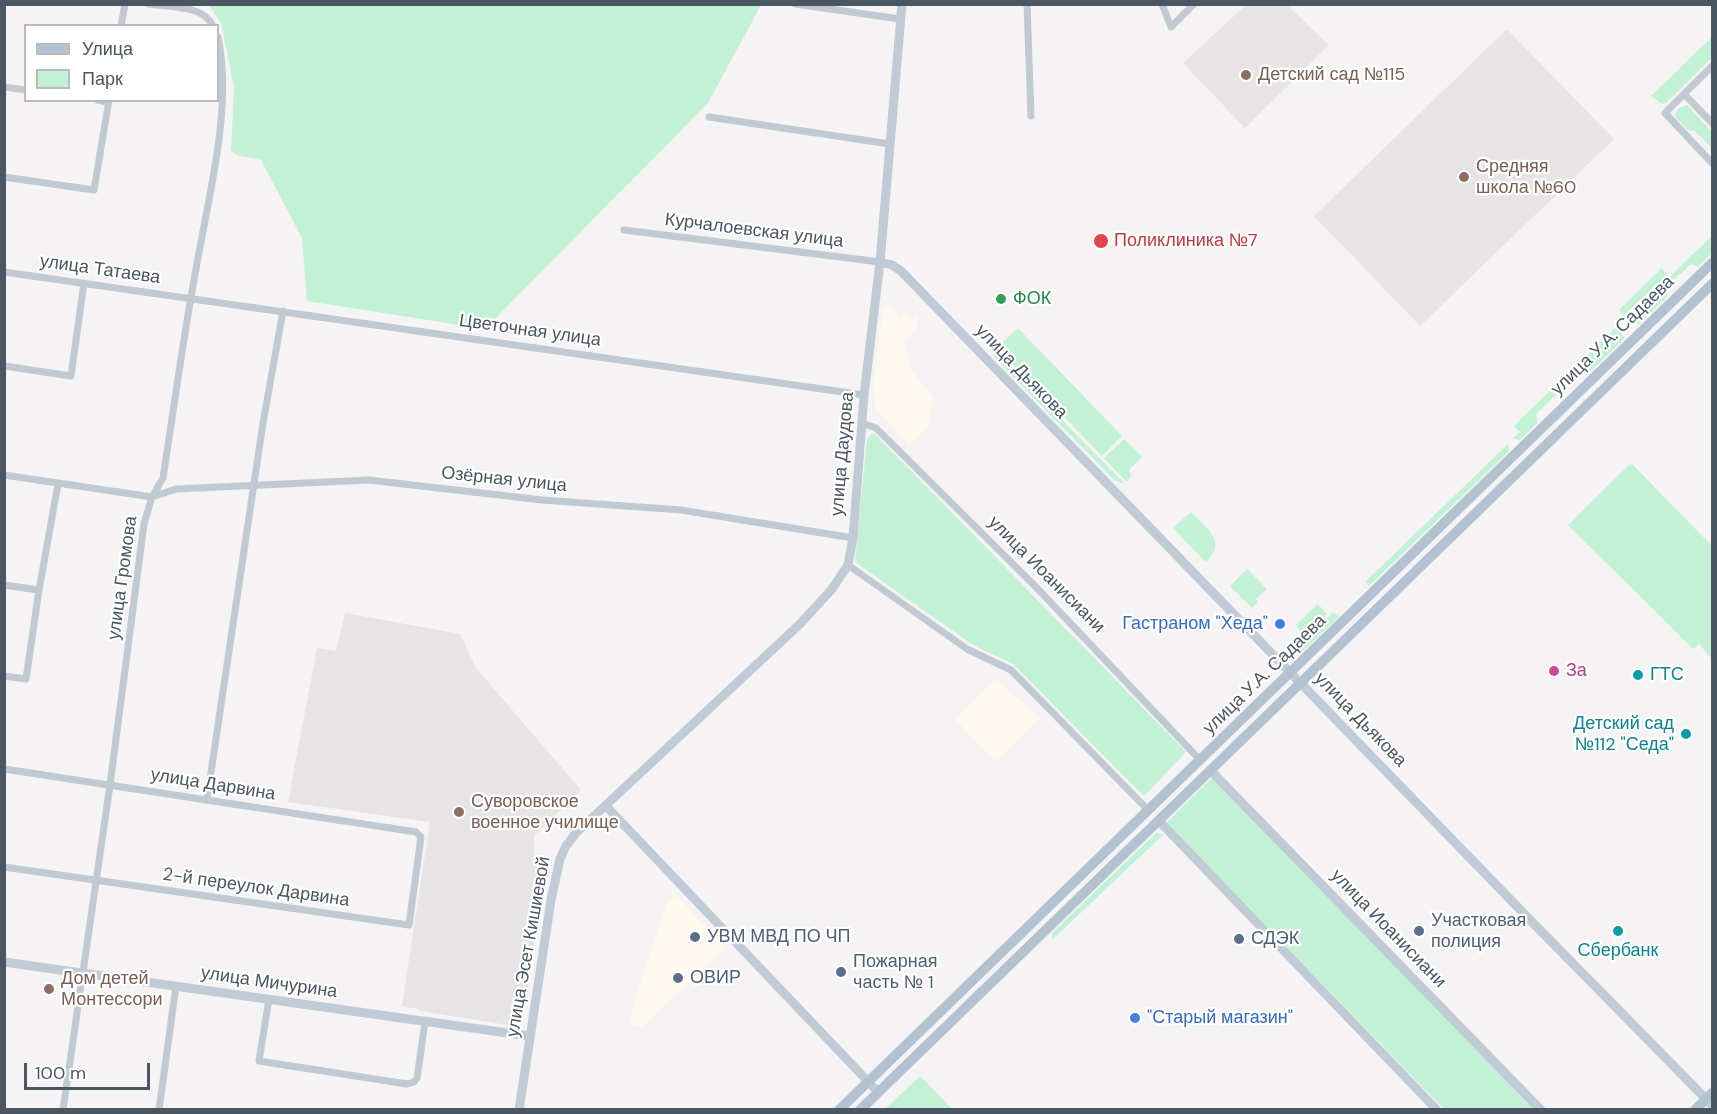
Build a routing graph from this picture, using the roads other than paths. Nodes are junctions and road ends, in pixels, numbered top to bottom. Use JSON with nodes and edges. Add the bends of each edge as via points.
{"nodes":[{"id":1,"x":125,"y":4,"type":"edge"},
{"id":2,"x":149,"y":4,"type":"edge"},
{"id":3,"x":795,"y":4,"type":"edge"},
{"id":4,"x":902,"y":4,"type":"edge"},
{"id":5,"x":1027,"y":4,"type":"edge"},
{"id":6,"x":1162,"y":4,"type":"edge"},
{"id":7,"x":1194,"y":4,"type":"edge"},
{"id":8,"x":900,"y":19,"type":"junction"},
{"id":9,"x":121,"y":24,"type":"edge"},
{"id":10,"x":212,"y":24,"type":"edge"},
{"id":11,"x":219,"y":43,"type":"edge"},
{"id":12,"x":1713,"y":66,"type":"edge"},
{"id":13,"x":4,"y":87,"type":"edge"},
{"id":14,"x":24,"y":90,"type":"edge"},
{"id":15,"x":1684,"y":94,"type":"junction"},
{"id":16,"x":109,"y":102,"type":"edge"},
{"id":17,"x":1031,"y":116,"type":"dead end"},
{"id":18,"x":709,"y":117,"type":"dead end"},
{"id":19,"x":1713,"y":123,"type":"edge"},
{"id":20,"x":890,"y":144,"type":"junction"},
{"id":21,"x":1713,"y":163,"type":"edge"},
{"id":22,"x":4,"y":177,"type":"edge"},
{"id":23,"x":624,"y":230,"type":"dead end"},
{"id":24,"x":879,"y":262,"type":"junction"},
{"id":25,"x":1713,"y":263,"type":"edge"},
{"id":26,"x":4,"y":272,"type":"edge"},
{"id":27,"x":84,"y":283,"type":"junction"},
{"id":28,"x":1713,"y":284,"type":"edge"},
{"id":29,"x":191,"y":297,"type":"junction"},
{"id":30,"x":283,"y":311,"type":"junction"},
{"id":31,"x":4,"y":366,"type":"edge"},
{"id":32,"x":864,"y":395,"type":"junction"},
{"id":33,"x":862,"y":423,"type":"junction"},
{"id":34,"x":4,"y":475,"type":"edge"},
{"id":35,"x":58,"y":484,"type":"junction"},
{"id":36,"x":254,"y":485,"type":"junction"},
{"id":37,"x":152,"y":496,"type":"junction"},
{"id":38,"x":853,"y":538,"type":"junction"},
{"id":39,"x":848,"y":565,"type":"junction"},
{"id":40,"x":4,"y":585,"type":"edge"},
{"id":41,"x":39,"y":590,"type":"junction"},
{"id":42,"x":1291,"y":672,"type":"junction"},
{"id":43,"x":4,"y":676,"type":"edge"},
{"id":44,"x":1302,"y":683,"type":"junction"},
{"id":45,"x":1200,"y":760,"type":"junction"},
{"id":46,"x":4,"y":769,"type":"edge"},
{"id":47,"x":1211,"y":771,"type":"junction"},
{"id":48,"x":110,"y":784,"type":"junction"},
{"id":49,"x":207,"y":799,"type":"junction"},
{"id":50,"x":606,"y":806,"type":"junction"},
{"id":51,"x":1149,"y":811,"type":"junction"},
{"id":52,"x":1159,"y":821,"type":"junction"},
{"id":53,"x":416,"y":832,"type":"joint"},
{"id":54,"x":4,"y":867,"type":"edge"},
{"id":55,"x":96,"y":880,"type":"junction"},
{"id":56,"x":4,"y":962,"type":"edge"},
{"id":57,"x":83,"y":972,"type":"junction"},
{"id":58,"x":176,"y":986,"type":"junction"},
{"id":59,"x":269,"y":999,"type":"junction"},
{"id":60,"x":425,"y":1022,"type":"junction"},
{"id":61,"x":530,"y":1036,"type":"junction"},
{"id":62,"x":868,"y":1082,"type":"junction"},
{"id":63,"x":878,"y":1092,"type":"junction"},
{"id":64,"x":1710,"y":1099,"type":"edge"},
{"id":65,"x":63,"y":1110,"type":"edge"},
{"id":66,"x":159,"y":1110,"type":"edge"},
{"id":67,"x":519,"y":1110,"type":"edge"},
{"id":68,"x":839,"y":1110,"type":"edge"},
{"id":69,"x":860,"y":1110,"type":"edge"},
{"id":70,"x":1437,"y":1110,"type":"edge"},
{"id":71,"x":1541,"y":1110,"type":"edge"},
{"id":72,"x":1695,"y":1110,"type":"edge"}],
"edges":[{"from":1,"to":9,"type":"street"},
{"from":2,"to":10,"type":"street","via":[[201,12]]},
{"from":3,"to":8,"type":"street"},
{"from":4,"to":8,"type":"street","name":"улица Даудова"},
{"from":5,"to":17,"type":"street"},
{"from":6,"to":7,"type":"street","via":[[1171,27]]},
{"from":8,"to":20,"type":"street","name":"улица Даудова"},
{"from":11,"to":29,"type":"street","name":"улица Громова","via":[[222,120]]},
{"from":12,"to":15,"type":"street"},
{"from":13,"to":14,"type":"street"},
{"from":15,"to":19,"type":"street"},
{"from":15,"to":21,"type":"street","via":[[1665,113]]},
{"from":16,"to":22,"type":"street","via":[[94,190]]},
{"from":18,"to":20,"type":"street"},
{"from":20,"to":24,"type":"street","name":"улица Даудова"},
{"from":23,"to":24,"type":"street","name":"Курчалоевская улица"},
{"from":24,"to":32,"type":"street","name":"улица Даудова"},
{"from":24,"to":42,"type":"street","name":"улица Дьякова","via":[[901,271]]},
{"from":25,"to":42,"type":"main road","name":"улица У.А. Садаева"},
{"from":26,"to":27,"type":"street","name":"улица Татаева"},
{"from":27,"to":29,"type":"street","name":"улица Татаева"},
{"from":27,"to":31,"type":"street","via":[[70,376]]},
{"from":28,"to":44,"type":"main road","name":"улица У.А. Садаева"},
{"from":29,"to":30,"type":"street","name":"Цветочная улица"},
{"from":29,"to":37,"type":"street","name":"улица Громова","via":[[163,478]]},
{"from":30,"to":32,"type":"street","name":"Цветочная улица"},
{"from":30,"to":36,"type":"street"},
{"from":32,"to":33,"type":"street","name":"улица Даудова"},
{"from":33,"to":38,"type":"street","name":"улица Даудова"},
{"from":33,"to":45,"type":"street","name":"улица Иоанисиани","via":[[876,428]]},
{"from":34,"to":35,"type":"street"},
{"from":35,"to":37,"type":"street"},
{"from":35,"to":41,"type":"street"},
{"from":36,"to":37,"type":"street","name":"Озёрная улица","via":[[176,489]]},
{"from":36,"to":38,"type":"street","name":"Озёрная улица","via":[[369,480],[542,500],[681,510]]},
{"from":36,"to":49,"type":"street"},
{"from":37,"to":48,"type":"street","name":"улица Громова","via":[[144,524]]},
{"from":38,"to":39,"type":"street","name":"улица Даудова"},
{"from":39,"to":50,"type":"street","name":"улица Даудова","via":[[800,624]]},
{"from":39,"to":51,"type":"street","via":[[967,649],[1011,670]]},
{"from":40,"to":41,"type":"street"},
{"from":41,"to":43,"type":"street","via":[[26,679]]},
{"from":42,"to":44,"type":"street","name":"улица Дьякова"},
{"from":42,"to":45,"type":"main road","name":"улица У.А. Садаева"},
{"from":44,"to":47,"type":"main road","name":"улица У.А. Садаева"},
{"from":44,"to":64,"type":"street","name":"улица Дьякова","via":[[1542,933]]},
{"from":45,"to":51,"type":"main road","name":"улица У.А. Садаева"},
{"from":46,"to":48,"type":"street","name":"улица Дарвина"},
{"from":47,"to":52,"type":"main road","name":"улица У.А. Садаева"},
{"from":47,"to":71,"type":"street","name":"улица Иоанисиани"},
{"from":48,"to":49,"type":"street","name":"улица Дарвина"},
{"from":48,"to":55,"type":"street","name":"улица Громова"},
{"from":49,"to":53,"type":"street","name":"улица Дарвина"},
{"from":50,"to":61,"type":"street","name":"улица Эсет Кишиевой","via":[[576,833],[560,859]]},
{"from":50,"to":62,"type":"street"},
{"from":51,"to":62,"type":"main road","name":"улица У.А. Садаева"},
{"from":52,"to":63,"type":"main road","name":"улица У.А. Садаева"},
{"from":52,"to":70,"type":"street"},
{"from":53,"to":55,"type":"street","name":"2-й переулок Дарвина","via":[[421,837],[409,925]]},
{"from":54,"to":55,"type":"street","name":"2-й переулок Дарвина"},
{"from":55,"to":57,"type":"street","name":"улица Громова"},
{"from":56,"to":57,"type":"street","name":"улица Мичурина"},
{"from":57,"to":58,"type":"street","name":"улица Мичурина"},
{"from":57,"to":65,"type":"street","name":"улица Громова"},
{"from":58,"to":59,"type":"street","name":"улица Мичурина"},
{"from":58,"to":66,"type":"street"},
{"from":59,"to":60,"type":"street","name":"улица Мичурина"},
{"from":59,"to":60,"type":"street","via":[[259,1061],[407,1084],[417,1078]]},
{"from":60,"to":61,"type":"street","name":"улица Мичурина"},
{"from":61,"to":67,"type":"street","name":"улица Эсет Кишиевой"},
{"from":62,"to":63,"type":"street"},
{"from":62,"to":68,"type":"main road","name":"улица У.А. Садаева"},
{"from":63,"to":69,"type":"main road","name":"улица У.А. Садаева"},
{"from":64,"to":72,"type":"main road"}]}
